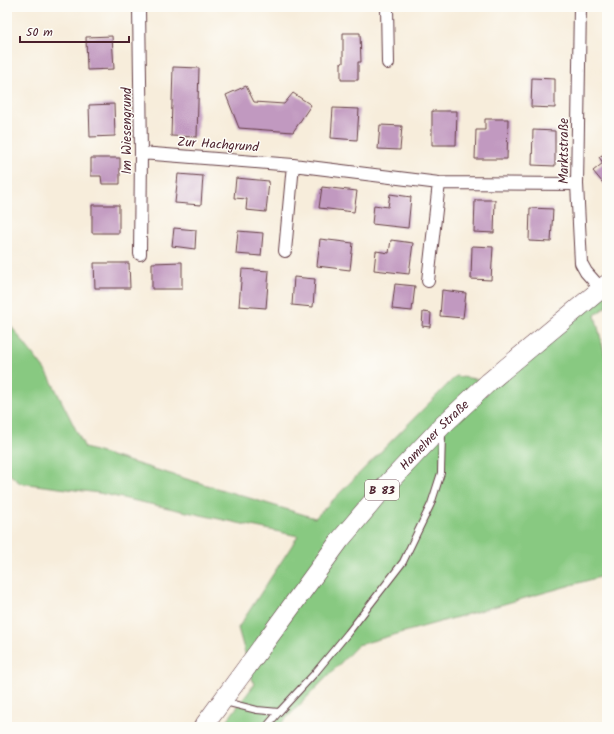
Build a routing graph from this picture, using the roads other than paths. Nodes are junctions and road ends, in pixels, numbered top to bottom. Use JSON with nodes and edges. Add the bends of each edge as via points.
{"nodes":[{"id":1,"x":139,"y":7,"type":"edge"},
{"id":2,"x":387,"y":7,"type":"edge"},
{"id":3,"x":580,"y":7,"type":"edge"},
{"id":4,"x":388,"y":63,"type":"dead end"},
{"id":5,"x":141,"y":153,"type":"junction"},
{"id":6,"x":293,"y":165,"type":"junction"},
{"id":7,"x":439,"y":183,"type":"junction"},
{"id":8,"x":577,"y":184,"type":"junction"},
{"id":9,"x":285,"y":251,"type":"dead end"},
{"id":10,"x":140,"y":254,"type":"dead end"},
{"id":11,"x":428,"y":281,"type":"dead end"},
{"id":12,"x":604,"y":286,"type":"edge"},
{"id":13,"x":443,"y":426,"type":"junction"},
{"id":14,"x":222,"y":701,"type":"junction"},
{"id":15,"x":279,"y":712,"type":"junction"},
{"id":16,"x":203,"y":727,"type":"edge"},
{"id":17,"x":266,"y":727,"type":"edge"}],
"edges":[{"from":1,"to":5,"type":"street","name":"Im Wiesengrund"},
{"from":2,"to":4,"type":"street"},
{"from":3,"to":8,"type":"street","name":"Marktstraße"},
{"from":5,"to":6,"type":"street","name":"Zur Hachgrund"},
{"from":5,"to":10,"type":"street","name":"Im Wiesengrund"},
{"from":6,"to":7,"type":"street","name":"Zur Hachgrund"},
{"from":6,"to":9,"type":"street"},
{"from":7,"to":8,"type":"street","name":"Zur Hachgrund"},
{"from":7,"to":11,"type":"street"},
{"from":8,"to":12,"type":"street","name":"Marktstraße","via":[[581,263],[586,272]]},
{"from":12,"to":13,"type":"main road","name":"Hamelner Straße","number":"B 83","via":[[489,382]]},
{"from":13,"to":14,"type":"main road","name":"Hamelner Straße","number":"B 83","via":[[390,481],[340,540]]},
{"from":13,"to":15,"type":"lane","via":[[441,473],[431,504],[404,562],[315,673]]},
{"from":14,"to":15,"type":"lane","via":[[257,710]]},
{"from":14,"to":16,"type":"main road","name":"Hamelner Straße","number":"B 83"},
{"from":15,"to":17,"type":"lane"}]}
